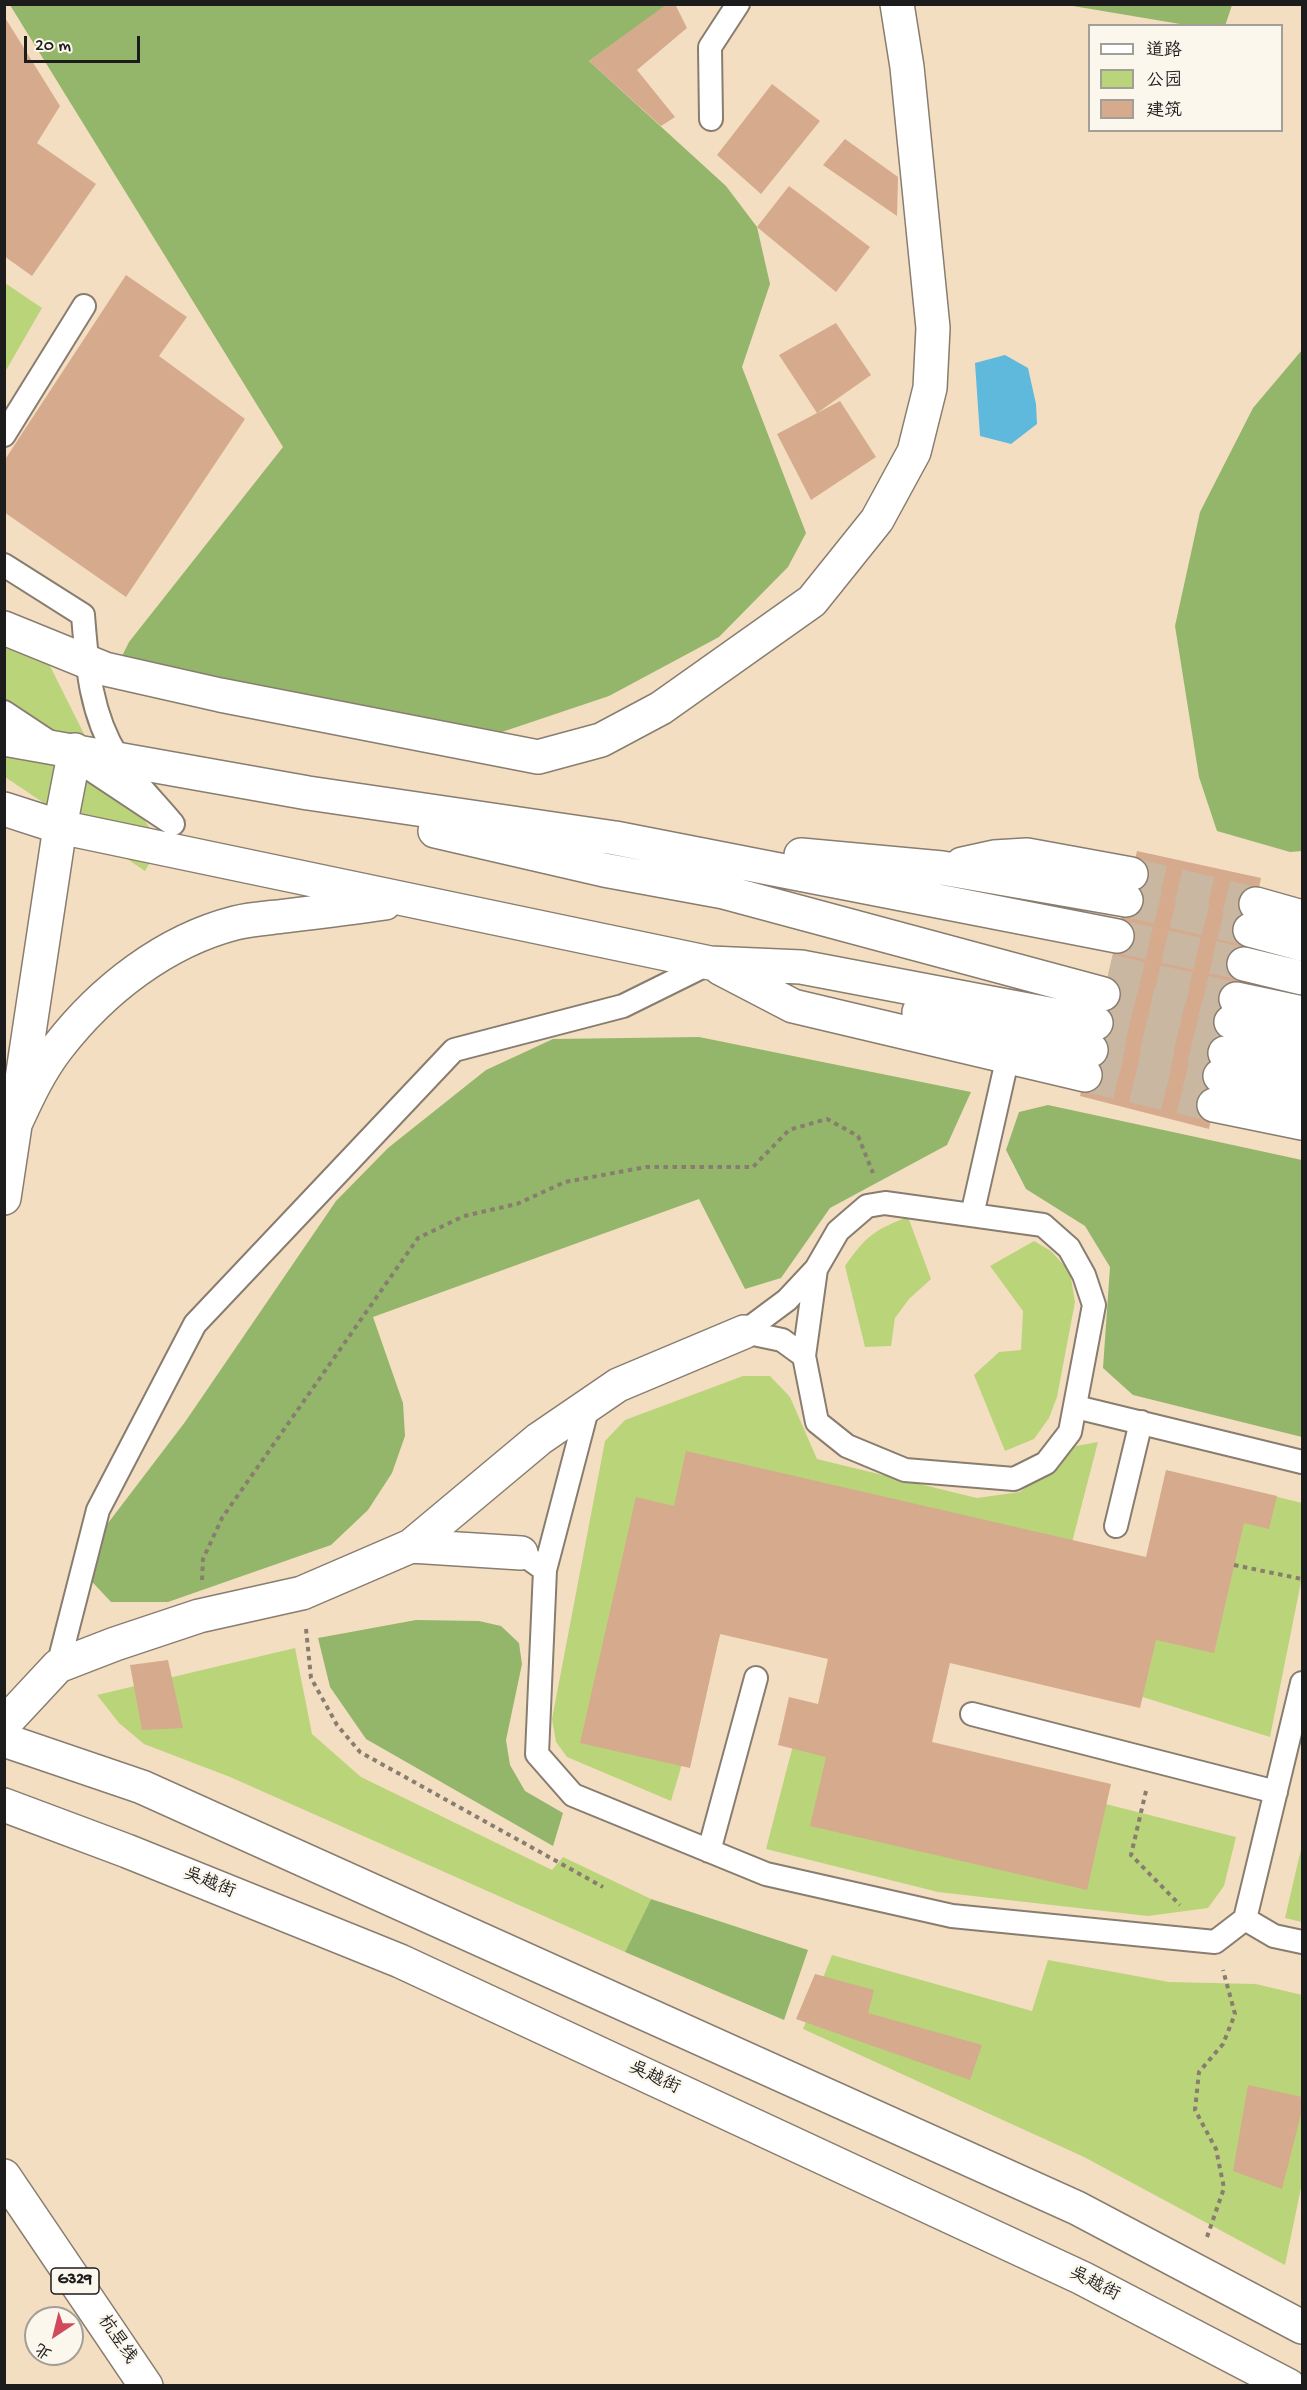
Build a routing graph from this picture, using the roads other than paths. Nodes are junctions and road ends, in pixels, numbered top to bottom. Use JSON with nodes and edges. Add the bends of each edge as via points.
{"nodes":[{"id":1,"x":738,"y":4,"type":"edge"},
{"id":2,"x":897,"y":4,"type":"edge"},
{"id":3,"x":711,"y":119,"type":"dead end"},
{"id":4,"x":84,"y":306,"type":"dead end"},
{"id":5,"x":4,"y":435,"type":"edge"},
{"id":6,"x":4,"y":565,"type":"edge"},
{"id":7,"x":4,"y":628,"type":"edge"},
{"id":8,"x":4,"y":712,"type":"edge"},
{"id":9,"x":4,"y":739,"type":"edge"},
{"id":10,"x":75,"y":750,"type":"junction"},
{"id":11,"x":4,"y":808,"type":"edge"},
{"id":12,"x":60,"y":826,"type":"junction"},
{"id":13,"x":615,"y":838,"type":"junction"},
{"id":14,"x":1128,"y":887,"type":"tunnel mouth"},
{"id":15,"x":411,"y":900,"type":"junction"},
{"id":16,"x":1302,"y":918,"type":"edge"},
{"id":17,"x":1117,"y":936,"type":"tunnel mouth"},
{"id":18,"x":1302,"y":944,"type":"edge"},
{"id":19,"x":710,"y":963,"type":"junction"},
{"id":20,"x":1244,"y":964,"type":"tunnel mouth"},
{"id":21,"x":1302,"y":978,"type":"edge"},
{"id":22,"x":1302,"y":1013,"type":"edge"},
{"id":23,"x":1097,"y":1023,"type":"junction"},
{"id":24,"x":1302,"y":1036,"type":"edge"},
{"id":25,"x":1226,"y":1051,"type":"junction"},
{"id":26,"x":1008,"y":1056,"type":"junction"},
{"id":27,"x":1302,"y":1070,"type":"edge"},
{"id":28,"x":1302,"y":1093,"type":"edge"},
{"id":29,"x":16,"y":1122,"type":"junction"},
{"id":30,"x":1302,"y":1123,"type":"edge"},
{"id":31,"x":4,"y":1198,"type":"edge"},
{"id":32,"x":972,"y":1215,"type":"junction"},
{"id":33,"x":816,"y":1269,"type":"junction"},
{"id":34,"x":744,"y":1332,"type":"junction"},
{"id":35,"x":804,"y":1356,"type":"junction"},
{"id":36,"x":588,"y":1406,"type":"junction"},
{"id":37,"x":1076,"y":1407,"type":"junction"},
{"id":38,"x":1141,"y":1422,"type":"junction"},
{"id":39,"x":1302,"y":1462,"type":"edge"},
{"id":40,"x":1116,"y":1526,"type":"dead end"},
{"id":41,"x":411,"y":1546,"type":"junction"},
{"id":42,"x":533,"y":1562,"type":"junction"},
{"id":43,"x":58,"y":1666,"type":"junction"},
{"id":44,"x":756,"y":1678,"type":"dead end"},
{"id":45,"x":1302,"y":1685,"type":"edge"},
{"id":46,"x":972,"y":1714,"type":"dead end"},
{"id":47,"x":4,"y":1724,"type":"edge"},
{"id":48,"x":4,"y":1740,"type":"edge"},
{"id":49,"x":1276,"y":1792,"type":"junction"},
{"id":50,"x":4,"y":1805,"type":"edge"},
{"id":51,"x":709,"y":1851,"type":"junction"},
{"id":52,"x":1245,"y":1919,"type":"junction"},
{"id":53,"x":1302,"y":1942,"type":"edge"},
{"id":54,"x":4,"y":2176,"type":"edge"},
{"id":55,"x":1302,"y":2327,"type":"edge"},
{"id":56,"x":146,"y":2385,"type":"edge"},
{"id":57,"x":1289,"y":2385,"type":"edge"}],
"edges":[{"from":1,"to":3,"type":"lane","via":[[710,47]]},
{"from":2,"to":7,"type":"main road","via":[[933,328],[930,388],[914,452],[878,520],[812,601],[661,708],[601,740],[538,757],[105,669]]},
{"from":4,"to":5,"type":"lane"},
{"from":6,"to":8,"type":"lane","via":[[83,615],[97,717],[117,757],[173,824]]},
{"from":9,"to":10,"type":"main road"},
{"from":10,"to":12,"type":"main road"},
{"from":10,"to":13,"type":"main road","via":[[308,793]]},
{"from":10,"to":23,"type":"main road","via":[[604,870],[724,892]]},
{"from":11,"to":12,"type":"main road"},
{"from":12,"to":15,"type":"main road"},
{"from":12,"to":29,"type":"main road"},
{"from":13,"to":14,"type":"main road"},
{"from":13,"to":17,"type":"main road"},
{"from":15,"to":19,"type":"main road"},
{"from":15,"to":29,"type":"main road","via":[[236,922],[172,949],[116,986],[85,1015],[57,1048]]},
{"from":16,"to":18,"type":"main road","via":[[1253,917]]},
{"from":19,"to":23,"type":"main road","via":[[801,967]]},
{"from":19,"to":26,"type":"main road","via":[[793,1006]]},
{"from":19,"to":43,"type":"lane","via":[[623,1006],[453,1050],[195,1324],[98,1510]]},
{"from":20,"to":21,"type":"main road"},
{"from":22,"to":25,"type":"main road"},
{"from":23,"to":26,"type":"main road"},
{"from":24,"to":25,"type":"main road"},
{"from":25,"to":27,"type":"main road"},
{"from":25,"to":28,"type":"main road"},
{"from":25,"to":30,"type":"main road"},
{"from":26,"to":32,"type":"lane"},
{"from":29,"to":31,"type":"main road"},
{"from":32,"to":33,"type":"lane","via":[[885,1203],[867,1206],[838,1231]]},
{"from":32,"to":37,"type":"lane","via":[[1043,1225],[1069,1248],[1084,1275],[1094,1305]]},
{"from":33,"to":34,"type":"lane","via":[[787,1300]]},
{"from":33,"to":35,"type":"lane"},
{"from":34,"to":35,"type":"lane","via":[[782,1341]]},
{"from":34,"to":36,"type":"main road","via":[[618,1385]]},
{"from":35,"to":37,"type":"lane","via":[[817,1422],[847,1446],[905,1470],[1014,1479],[1046,1462],[1070,1432]]},
{"from":36,"to":41,"type":"main road","via":[[539,1439]]},
{"from":36,"to":42,"type":"lane"},
{"from":37,"to":38,"type":"lane"},
{"from":38,"to":39,"type":"lane"},
{"from":38,"to":40,"type":"lane"},
{"from":41,"to":42,"type":"main road"},
{"from":41,"to":43,"type":"main road","via":[[302,1593],[199,1616]]},
{"from":42,"to":51,"type":"lane","via":[[537,1754],[573,1795]]},
{"from":43,"to":47,"type":"main road"},
{"from":44,"to":51,"type":"lane"},
{"from":45,"to":49,"type":"lane"},
{"from":46,"to":49,"type":"lane"},
{"from":48,"to":55,"type":"main road","via":[[141,1787],[1077,2208]]},
{"from":49,"to":52,"type":"lane"},
{"from":50,"to":57,"type":"main road","name":"吴越街","via":[[400,1961],[1082,2278]]},
{"from":51,"to":52,"type":"lane","via":[[766,1874],[952,1916],[1215,1942]]},
{"from":52,"to":53,"type":"lane","via":[[1274,1936]]},
{"from":54,"to":56,"type":"main road","name":"杭昱线","number":"G329"}]}
